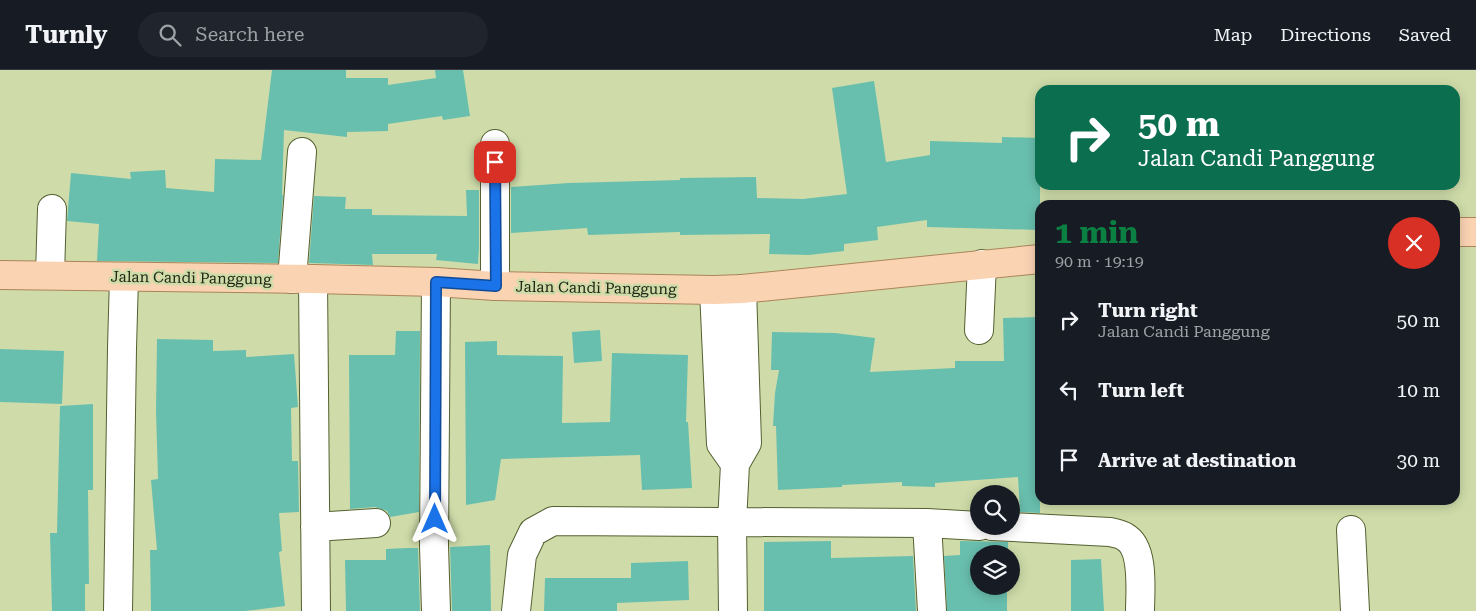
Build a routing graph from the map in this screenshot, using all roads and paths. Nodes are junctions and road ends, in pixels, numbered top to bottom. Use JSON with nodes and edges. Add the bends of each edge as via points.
{"nodes":[{"id":1,"x":494,"y":144,"type":"dead end"},
{"id":2,"x":302,"y":152,"type":"dead end"},
{"id":3,"x":52,"y":209,"type":"dead end"},
{"id":4,"x":1460,"y":232,"type":"edge"},
{"id":5,"x":1476,"y":232,"type":"edge"},
{"id":6,"x":1035,"y":259,"type":"edge"},
{"id":7,"x":982,"y":264,"type":"junction"},
{"id":8,"x":0,"y":275,"type":"edge"},
{"id":9,"x":50,"y":275,"type":"junction"},
{"id":10,"x":124,"y":277,"type":"junction"},
{"id":11,"x":302,"y":279,"type":"junction"},
{"id":12,"x":436,"y":282,"type":"junction"},
{"id":13,"x":496,"y":286,"type":"junction"},
{"id":14,"x":742,"y":289,"type":"junction"},
{"id":15,"x":714,"y":290,"type":"junction"},
{"id":16,"x":979,"y":330,"type":"dead end"},
{"id":17,"x":735,"y":464,"type":"junction"},
{"id":18,"x":376,"y":523,"type":"dead end"},
{"id":19,"x":732,"y":523,"type":"junction"},
{"id":20,"x":927,"y":523,"type":"junction"},
{"id":21,"x":970,"y":525,"type":"edge"},
{"id":22,"x":316,"y":527,"type":"junction"},
{"id":23,"x":1020,"y":527,"type":"edge"},
{"id":24,"x":1351,"y":530,"type":"dead end"},
{"id":25,"x":118,"y":611,"type":"edge"},
{"id":26,"x":316,"y":611,"type":"edge"},
{"id":27,"x":436,"y":611,"type":"edge"},
{"id":28,"x":516,"y":611,"type":"edge"},
{"id":29,"x":733,"y":611,"type":"edge"},
{"id":30,"x":932,"y":611,"type":"edge"},
{"id":31,"x":1140,"y":611,"type":"edge"},
{"id":32,"x":1355,"y":611,"type":"edge"}],
"edges":[{"from":1,"to":13,"type":"street"},
{"from":2,"to":11,"type":"street"},
{"from":3,"to":9,"type":"street"},
{"from":4,"to":5,"type":"main road"},
{"from":6,"to":7,"type":"main road","name":"Jalan Candi Panggung"},
{"from":7,"to":14,"type":"main road","name":"Jalan Candi Panggung"},
{"from":7,"to":16,"type":"street"},
{"from":8,"to":9,"type":"main road","name":"Jalan Candi Panggung"},
{"from":9,"to":10,"type":"main road","name":"Jalan Candi Panggung"},
{"from":10,"to":11,"type":"main road","name":"Jalan Candi Panggung"},
{"from":10,"to":25,"type":"street"},
{"from":11,"to":12,"type":"main road","name":"Jalan Candi Panggung"},
{"from":11,"to":22,"type":"street"},
{"from":12,"to":13,"type":"main road","name":"Jalan Candi Panggung"},
{"from":12,"to":27,"type":"street"},
{"from":13,"to":15,"type":"main road","name":"Jalan Candi Panggung"},
{"from":14,"to":15,"type":"main road","name":"Jalan Candi Panggung"},
{"from":14,"to":17,"type":"street","via":[[747,443]]},
{"from":15,"to":17,"type":"street","via":[[721,444]]},
{"from":17,"to":19,"type":"street"},
{"from":18,"to":22,"type":"street"},
{"from":19,"to":20,"type":"street"},
{"from":19,"to":28,"type":"street","via":[[554,521],[533,532],[522,556]]},
{"from":19,"to":29,"type":"street"},
{"from":20,"to":21,"type":"street"},
{"from":20,"to":30,"type":"street"},
{"from":22,"to":26,"type":"street"},
{"from":23,"to":31,"type":"street","via":[[1110,532],[1126,537],[1136,550],[1140,569]]},
{"from":24,"to":32,"type":"street"}]}
